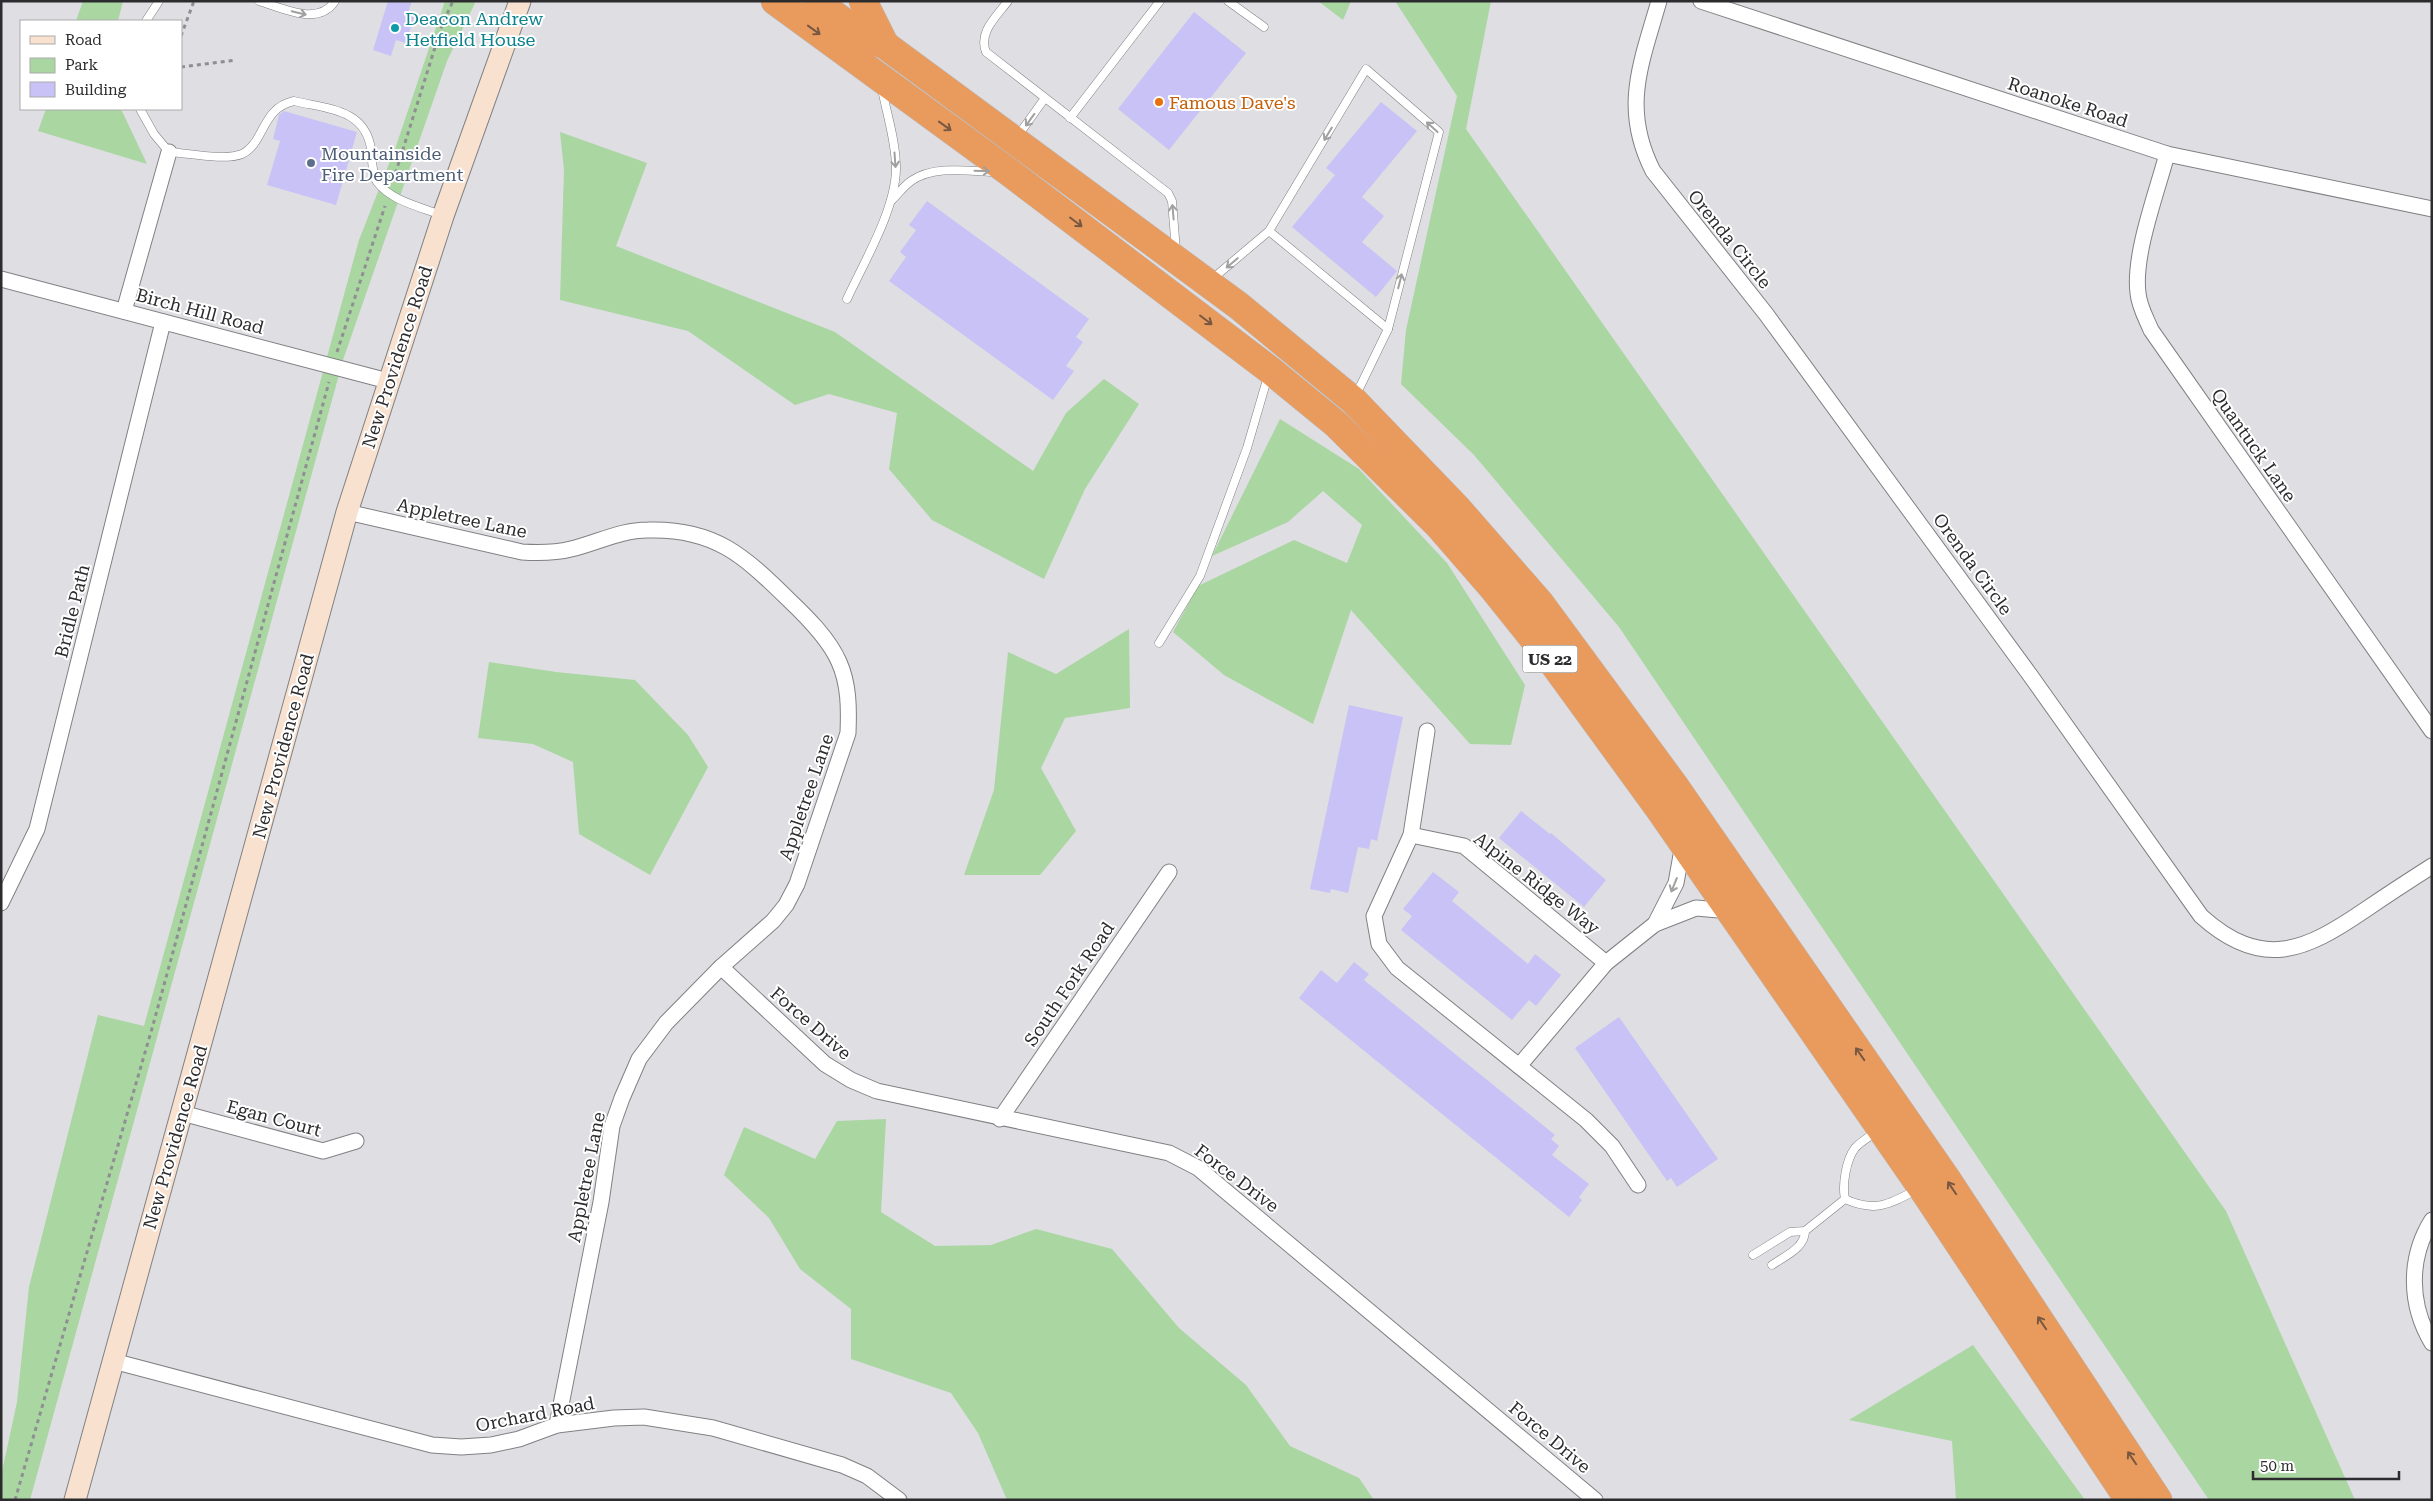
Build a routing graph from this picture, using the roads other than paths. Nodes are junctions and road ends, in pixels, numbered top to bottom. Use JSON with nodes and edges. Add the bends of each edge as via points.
{"nodes":[{"id":1,"x":260,"y":1,"type":"edge"},
{"id":2,"x":335,"y":1,"type":"edge"},
{"id":3,"x":520,"y":1,"type":"edge"},
{"id":4,"x":775,"y":1,"type":"edge"},
{"id":5,"x":816,"y":1,"type":"edge"},
{"id":6,"x":862,"y":1,"type":"edge"},
{"id":7,"x":1008,"y":1,"type":"edge"},
{"id":8,"x":1160,"y":1,"type":"edge"},
{"id":9,"x":1228,"y":1,"type":"edge"},
{"id":10,"x":1659,"y":1,"type":"edge"},
{"id":11,"x":1701,"y":1,"type":"edge"},
{"id":12,"x":160,"y":2,"type":"edge"},
{"id":13,"x":147,"y":20,"type":"edge"},
{"id":14,"x":1264,"y":27,"type":"dead end"},
{"id":15,"x":885,"y":45,"type":"junction"},
{"id":16,"x":879,"y":78,"type":"junction"},
{"id":17,"x":1045,"y":98,"type":"junction"},
{"id":18,"x":141,"y":110,"type":"edge"},
{"id":19,"x":1070,"y":118,"type":"junction"},
{"id":20,"x":1014,"y":141,"type":"junction"},
{"id":21,"x":169,"y":152,"type":"junction"},
{"id":22,"x":2167,"y":154,"type":"junction"},
{"id":23,"x":1010,"y":172,"type":"junction"},
{"id":24,"x":891,"y":201,"type":"junction"},
{"id":25,"x":2432,"y":209,"type":"edge"},
{"id":26,"x":443,"y":216,"type":"junction"},
{"id":27,"x":1270,"y":231,"type":"junction"},
{"id":28,"x":1177,"y":260,"type":"junction"},
{"id":29,"x":1,"y":279,"type":"edge"},
{"id":30,"x":1208,"y":282,"type":"junction"},
{"id":31,"x":847,"y":300,"type":"dead end"},
{"id":32,"x":124,"y":311,"type":"junction"},
{"id":33,"x":163,"y":322,"type":"junction"},
{"id":34,"x":1388,"y":329,"type":"junction"},
{"id":35,"x":1270,"y":370,"type":"junction"},
{"id":36,"x":388,"y":381,"type":"junction"},
{"id":37,"x":1354,"y":401,"type":"junction"},
{"id":38,"x":347,"y":512,"type":"junction"},
{"id":39,"x":1159,"y":643,"type":"dead end"},
{"id":40,"x":1427,"y":731,"type":"dead end"},
{"id":41,"x":2432,"y":731,"type":"edge"},
{"id":42,"x":1411,"y":835,"type":"junction"},
{"id":43,"x":1684,"y":844,"type":"junction"},
{"id":44,"x":2432,"y":866,"type":"edge"},
{"id":45,"x":1169,"y":872,"type":"dead end"},
{"id":46,"x":1,"y":903,"type":"edge"},
{"id":47,"x":1730,"y":911,"type":"junction"},
{"id":48,"x":1656,"y":924,"type":"junction"},
{"id":49,"x":1606,"y":963,"type":"junction"},
{"id":50,"x":720,"y":967,"type":"junction"},
{"id":51,"x":1519,"y":1066,"type":"junction"},
{"id":52,"x":182,"y":1113,"type":"junction"},
{"id":53,"x":1000,"y":1118,"type":"junction"},
{"id":54,"x":1881,"y":1129,"type":"junction"},
{"id":55,"x":356,"y":1141,"type":"dead end"},
{"id":56,"x":1638,"y":1185,"type":"dead end"},
{"id":57,"x":1921,"y":1187,"type":"junction"},
{"id":58,"x":1845,"y":1199,"type":"junction"},
{"id":59,"x":2432,"y":1220,"type":"edge"},
{"id":60,"x":1805,"y":1231,"type":"junction"},
{"id":61,"x":1753,"y":1255,"type":"dead end"},
{"id":62,"x":1772,"y":1265,"type":"dead end"},
{"id":63,"x":2432,"y":1343,"type":"edge"},
{"id":64,"x":113,"y":1361,"type":"junction"},
{"id":65,"x":557,"y":1425,"type":"junction"},
{"id":66,"x":75,"y":1500,"type":"edge"},
{"id":67,"x":899,"y":1500,"type":"edge"},
{"id":68,"x":1596,"y":1500,"type":"edge"},
{"id":69,"x":2129,"y":1500,"type":"edge"},
{"id":70,"x":2158,"y":1500,"type":"edge"}],
"edges":[{"from":1,"to":2,"type":"lane","one_way":true,"via":[[304,14],[324,12]]},
{"from":3,"to":26,"type":"street","name":"New Providence Road"},
{"from":4,"to":16,"type":"highway","number":"US 22","one_way":true},
{"from":5,"to":15,"type":"highway","number":"US 22","via":[[863,36]]},
{"from":6,"to":15,"type":"highway"},
{"from":7,"to":17,"type":"lane","via":[[986,30],[986,52]]},
{"from":8,"to":19,"type":"lane"},
{"from":9,"to":14,"type":"lane"},
{"from":10,"to":44,"type":"street","name":"Orenda Circle","via":[[1638,74],[1635,102],[1642,144],[1653,171],[1766,314],[2030,675],[2201,916],[2217,930],[2255,948],[2297,948],[2336,930]]},
{"from":11,"to":22,"type":"street","name":"Roanoke Road"},
{"from":12,"to":13,"type":"lane"},
{"from":15,"to":20,"type":"highway","number":"US 22"},
{"from":16,"to":23,"type":"highway","number":"US 22","one_way":true},
{"from":16,"to":24,"type":"lane","one_way":true,"via":[[896,158]]},
{"from":17,"to":19,"type":"lane"},
{"from":17,"to":20,"type":"lane","one_way":true},
{"from":18,"to":21,"type":"lane"},
{"from":28,"to":19,"type":"lane","one_way":true,"via":[[1172,201],[1168,193]]},
{"from":20,"to":28,"type":"highway","number":"US 22"},
{"from":21,"to":26,"type":"lane","via":[[228,157],[241,154],[250,148],[278,106],[294,101],[348,114],[357,120],[370,141],[376,181],[389,194]]},
{"from":21,"to":32,"type":"street"},
{"from":22,"to":25,"type":"street","name":"Roanoke Road"},
{"from":22,"to":41,"type":"street","name":"Quantuck Lane","via":[[2138,276],[2138,294],[2151,330]]},
{"from":24,"to":23,"type":"lane","one_way":true,"via":[[910,182],[928,173]]},
{"from":23,"to":35,"type":"highway","number":"US 22","one_way":true},
{"from":24,"to":31,"type":"lane"},
{"from":26,"to":36,"type":"street","name":"New Providence Road"},
{"from":27,"to":30,"type":"lane","one_way":true},
{"from":27,"to":34,"type":"lane"},
{"from":34,"to":27,"type":"lane","one_way":true,"via":[[1439,132],[1366,70]]},
{"from":28,"to":30,"type":"highway","number":"US 22"},
{"from":29,"to":32,"type":"street","name":"Birch Hill Road"},
{"from":30,"to":37,"type":"highway","number":"US 22"},
{"from":32,"to":33,"type":"street","name":"Birch Hill Road"},
{"from":33,"to":36,"type":"street","name":"Birch Hill Road"},
{"from":33,"to":46,"type":"street","name":"Bridle Path","via":[[37,829]]},
{"from":34,"to":37,"type":"lane"},
{"from":35,"to":39,"type":"lane","via":[[1247,448],[1200,576]]},
{"from":35,"to":43,"type":"highway","number":"US 22","via":[[1336,424],[1439,526],[1553,663]]},
{"from":36,"to":38,"type":"street","name":"New Providence Road"},
{"from":70,"to":37,"type":"highway","number":"US 22","one_way":true,"via":[[1940,1170],[1607,692],[1534,596],[1457,508]]},
{"from":38,"to":50,"type":"street","name":"Appletree Lane","via":[[530,552],[571,549],[621,532],[647,530],[696,534],[740,554],[800,610],[824,639],[839,661],[848,699],[848,733],[840,759],[797,884],[786,905],[773,921]]},
{"from":38,"to":52,"type":"street","name":"New Providence Road"},
{"from":40,"to":42,"type":"street"},
{"from":42,"to":49,"type":"street","name":"Alpine Ridge Way","via":[[1464,846]]},
{"from":42,"to":51,"type":"street","via":[[1374,916],[1379,944],[1397,968]]},
{"from":43,"to":47,"type":"highway","number":"US 22"},
{"from":43,"to":48,"type":"street","one_way":true,"via":[[1676,883]]},
{"from":45,"to":53,"type":"street","name":"South Fork Road"},
{"from":47,"to":48,"type":"street","via":[[1696,908]]},
{"from":47,"to":54,"type":"highway","number":"US 22"},
{"from":48,"to":49,"type":"street"},
{"from":49,"to":51,"type":"street"},
{"from":50,"to":53,"type":"street","name":"Force Drive","via":[[825,1064],[851,1080],[877,1091]]},
{"from":50,"to":65,"type":"street","name":"Appletree Lane","via":[[666,1023],[639,1059],[622,1098],[611,1135]]},
{"from":51,"to":56,"type":"street","via":[[1606,1139]]},
{"from":52,"to":55,"type":"street","name":"Egan Court","via":[[323,1151]]},
{"from":52,"to":64,"type":"street","name":"New Providence Road"},
{"from":53,"to":68,"type":"street","name":"Force Drive","via":[[1169,1153],[1198,1168]]},
{"from":54,"to":57,"type":"highway","number":"US 22"},
{"from":54,"to":58,"type":"lane","via":[[1855,1148],[1848,1164]]},
{"from":57,"to":58,"type":"lane","via":[[1892,1202],[1873,1207]]},
{"from":57,"to":69,"type":"highway","number":"US 22"},
{"from":58,"to":60,"type":"lane"},
{"from":59,"to":63,"type":"street","via":[[2417,1255],[2414,1292],[2419,1316]]},
{"from":60,"to":61,"type":"lane","via":[[1790,1232]]},
{"from":60,"to":62,"type":"lane","via":[[1800,1245]]},
{"from":64,"to":65,"type":"street","name":"Orchard Road","via":[[432,1445],[491,1445]]},
{"from":64,"to":66,"type":"street","name":"New Providence Road"},
{"from":65,"to":67,"type":"street","name":"Orchard Road","via":[[644,1417],[712,1428],[842,1465],[867,1476]]}]}
